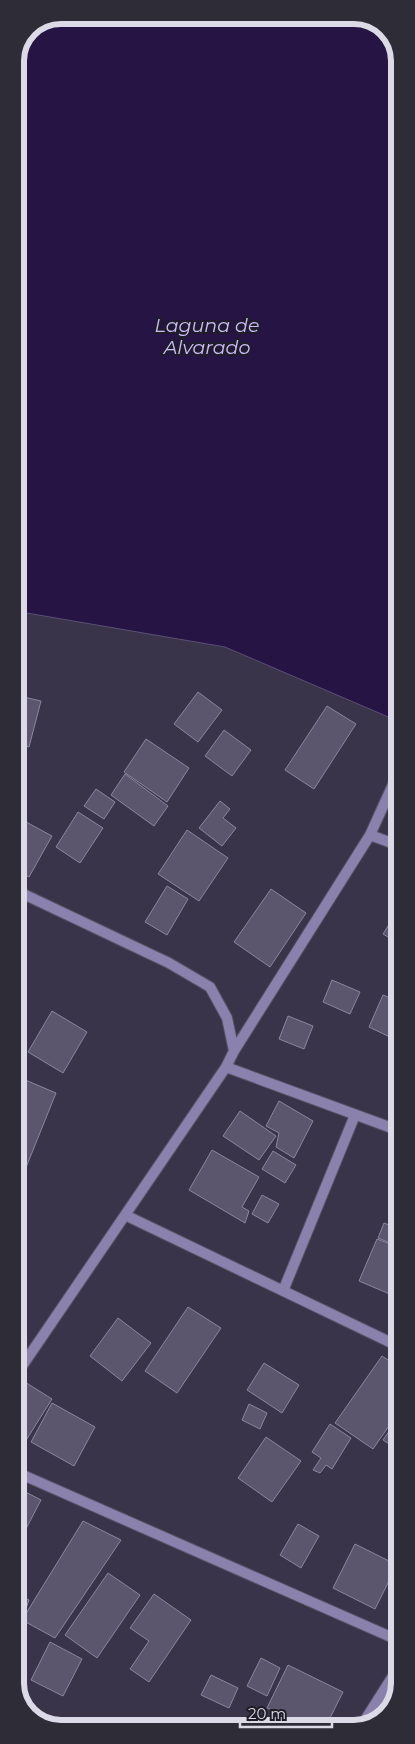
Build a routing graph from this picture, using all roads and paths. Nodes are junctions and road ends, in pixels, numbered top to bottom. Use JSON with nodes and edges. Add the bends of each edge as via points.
{"nodes":[{"id":1,"x":391,"y":789,"type":"edge"},
{"id":2,"x":370,"y":835,"type":"junction"},
{"id":3,"x":391,"y":843,"type":"edge"},
{"id":4,"x":24,"y":894,"type":"edge"},
{"id":5,"x":234,"y":1051,"type":"junction"},
{"id":6,"x":226,"y":1067,"type":"junction"},
{"id":7,"x":355,"y":1115,"type":"junction"},
{"id":8,"x":391,"y":1128,"type":"edge"},
{"id":9,"x":125,"y":1215,"type":"junction"},
{"id":10,"x":283,"y":1291,"type":"junction"},
{"id":11,"x":391,"y":1343,"type":"edge"},
{"id":12,"x":24,"y":1363,"type":"edge"},
{"id":13,"x":24,"y":1476,"type":"edge"},
{"id":14,"x":391,"y":1637,"type":"edge"},
{"id":15,"x":391,"y":1679,"type":"edge"},
{"id":16,"x":366,"y":1718,"type":"edge"}],
"edges":[{"from":1,"to":2,"type":"street"},
{"from":2,"to":3,"type":"street"},
{"from":2,"to":5,"type":"street"},
{"from":4,"to":5,"type":"street","via":[[169,963],[210,987],[227,1018]]},
{"from":5,"to":6,"type":"street"},
{"from":6,"to":7,"type":"street"},
{"from":6,"to":9,"type":"street"},
{"from":7,"to":8,"type":"street"},
{"from":7,"to":10,"type":"street"},
{"from":9,"to":10,"type":"street"},
{"from":9,"to":12,"type":"street"},
{"from":10,"to":11,"type":"street"},
{"from":13,"to":14,"type":"street"},
{"from":15,"to":16,"type":"street"}]}
